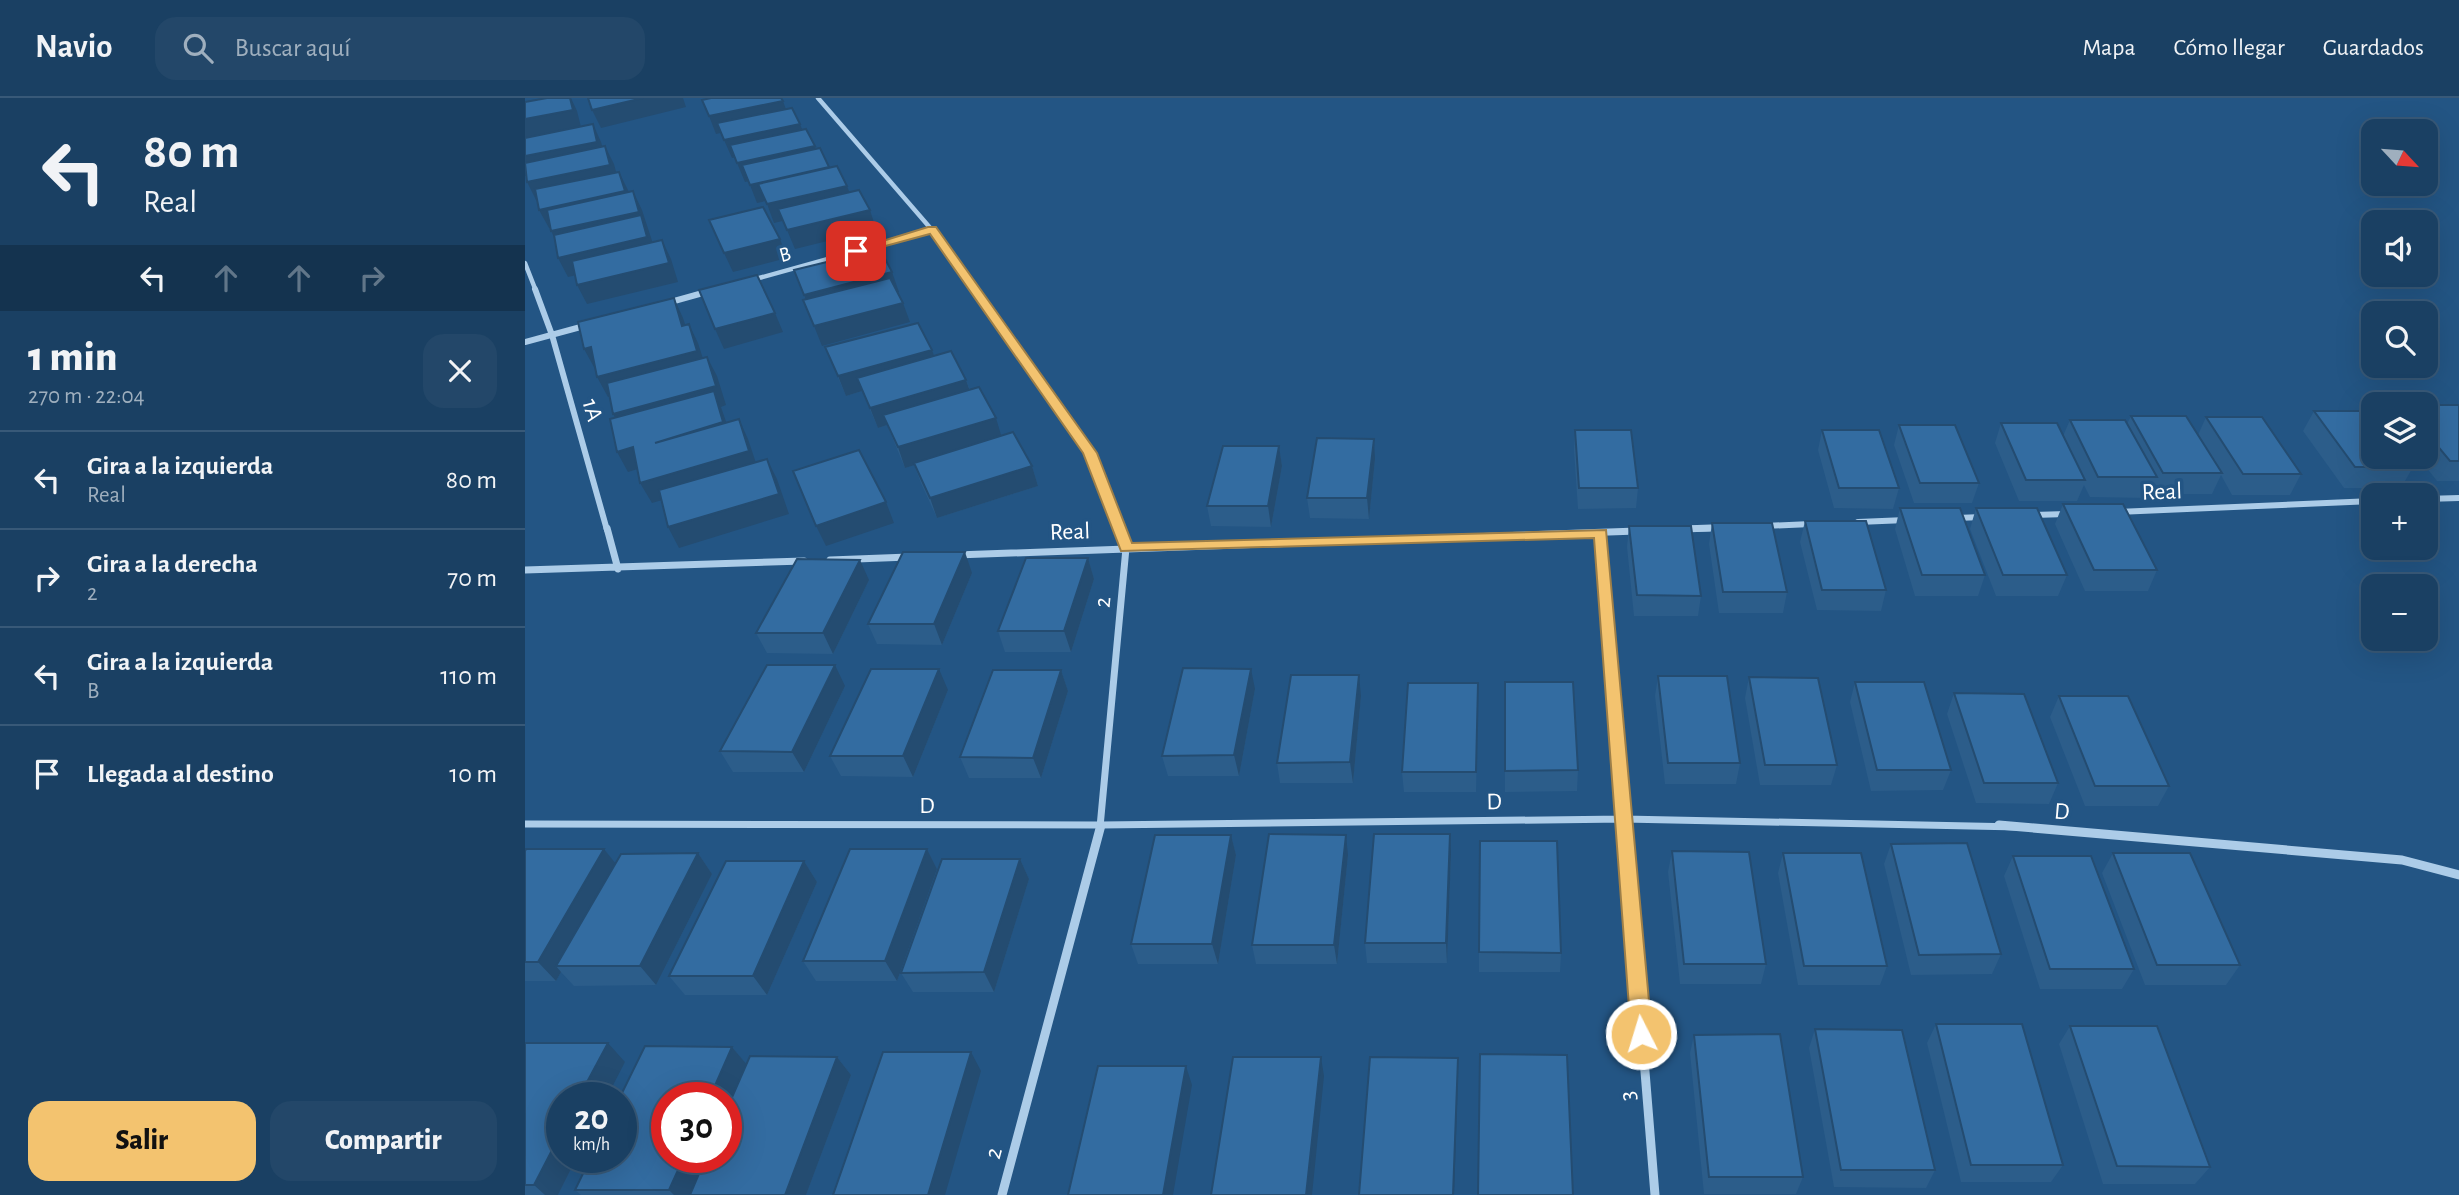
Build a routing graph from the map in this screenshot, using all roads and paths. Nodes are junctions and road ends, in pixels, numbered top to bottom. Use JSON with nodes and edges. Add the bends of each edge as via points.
{"nodes":[{"id":1,"x":818,"y":98,"type":"edge"},
{"id":2,"x":932,"y":230,"type":"junction"},
{"id":3,"x":525,"y":263,"type":"edge"},
{"id":4,"x":748,"y":281,"type":"edge"},
{"id":5,"x":722,"y":288,"type":"edge"},
{"id":6,"x":657,"y":306,"type":"edge"},
{"id":7,"x":591,"y":324,"type":"edge"},
{"id":8,"x":552,"y":335,"type":"junction"},
{"id":9,"x":525,"y":342,"type":"edge"},
{"id":10,"x":2459,"y":498,"type":"edge"},
{"id":11,"x":2438,"y":499,"type":"edge"},
{"id":12,"x":2361,"y":502,"type":"edge"},
{"id":13,"x":2111,"y":512,"type":"edge"},
{"id":14,"x":2070,"y":514,"type":"edge"},
{"id":15,"x":2028,"y":515,"type":"edge"},
{"id":16,"x":1987,"y":517,"type":"edge"},
{"id":17,"x":1946,"y":519,"type":"edge"},
{"id":18,"x":1918,"y":520,"type":"edge"},
{"id":19,"x":1849,"y":523,"type":"edge"},
{"id":20,"x":1822,"y":524,"type":"edge"},
{"id":21,"x":1753,"y":527,"type":"edge"},
{"id":22,"x":1725,"y":528,"type":"edge"},
{"id":23,"x":1670,"y":530,"type":"edge"},
{"id":24,"x":1642,"y":531,"type":"edge"},
{"id":25,"x":1601,"y":533,"type":"junction"},
{"id":26,"x":1126,"y":548,"type":"junction"},
{"id":27,"x":947,"y":555,"type":"edge"},
{"id":28,"x":920,"y":556,"type":"edge"},
{"id":29,"x":824,"y":560,"type":"edge"},
{"id":30,"x":810,"y":561,"type":"edge"},
{"id":31,"x":618,"y":569,"type":"junction"},
{"id":32,"x":525,"y":570,"type":"edge"},
{"id":33,"x":1624,"y":819,"type":"junction"},
{"id":34,"x":525,"y":824,"type":"edge"},
{"id":35,"x":1101,"y":825,"type":"junction"},
{"id":36,"x":2459,"y":875,"type":"edge"},
{"id":37,"x":1002,"y":1195,"type":"edge"},
{"id":38,"x":1655,"y":1195,"type":"edge"}],
"edges":[{"from":1,"to":2,"type":"street","name":"2"},
{"from":2,"to":4,"type":"street","name":"B"},
{"from":2,"to":26,"type":"street","name":"2","via":[[1090,453]]},
{"from":3,"to":8,"type":"street","name":"1A"},
{"from":5,"to":6,"type":"street"},
{"from":7,"to":8,"type":"street"},
{"from":8,"to":9,"type":"street"},
{"from":8,"to":31,"type":"street","name":"1A"},
{"from":10,"to":11,"type":"street"},
{"from":12,"to":13,"type":"street","name":"Real"},
{"from":14,"to":15,"type":"street"},
{"from":16,"to":17,"type":"street"},
{"from":18,"to":19,"type":"street"},
{"from":20,"to":21,"type":"street"},
{"from":22,"to":23,"type":"street"},
{"from":24,"to":25,"type":"street","name":"Real"},
{"from":25,"to":26,"type":"street","name":"Real"},
{"from":25,"to":33,"type":"street","name":"3"},
{"from":26,"to":27,"type":"street","name":"Real"},
{"from":26,"to":35,"type":"street","name":"2"},
{"from":28,"to":29,"type":"street"},
{"from":30,"to":31,"type":"street"},
{"from":31,"to":32,"type":"street"},
{"from":33,"to":35,"type":"street","name":"D"},
{"from":33,"to":36,"type":"street","name":"D","via":[[1997,825],[2402,860]]},
{"from":33,"to":38,"type":"street","name":"3"},
{"from":34,"to":35,"type":"street","name":"D"},
{"from":35,"to":37,"type":"street","name":"2"}]}
